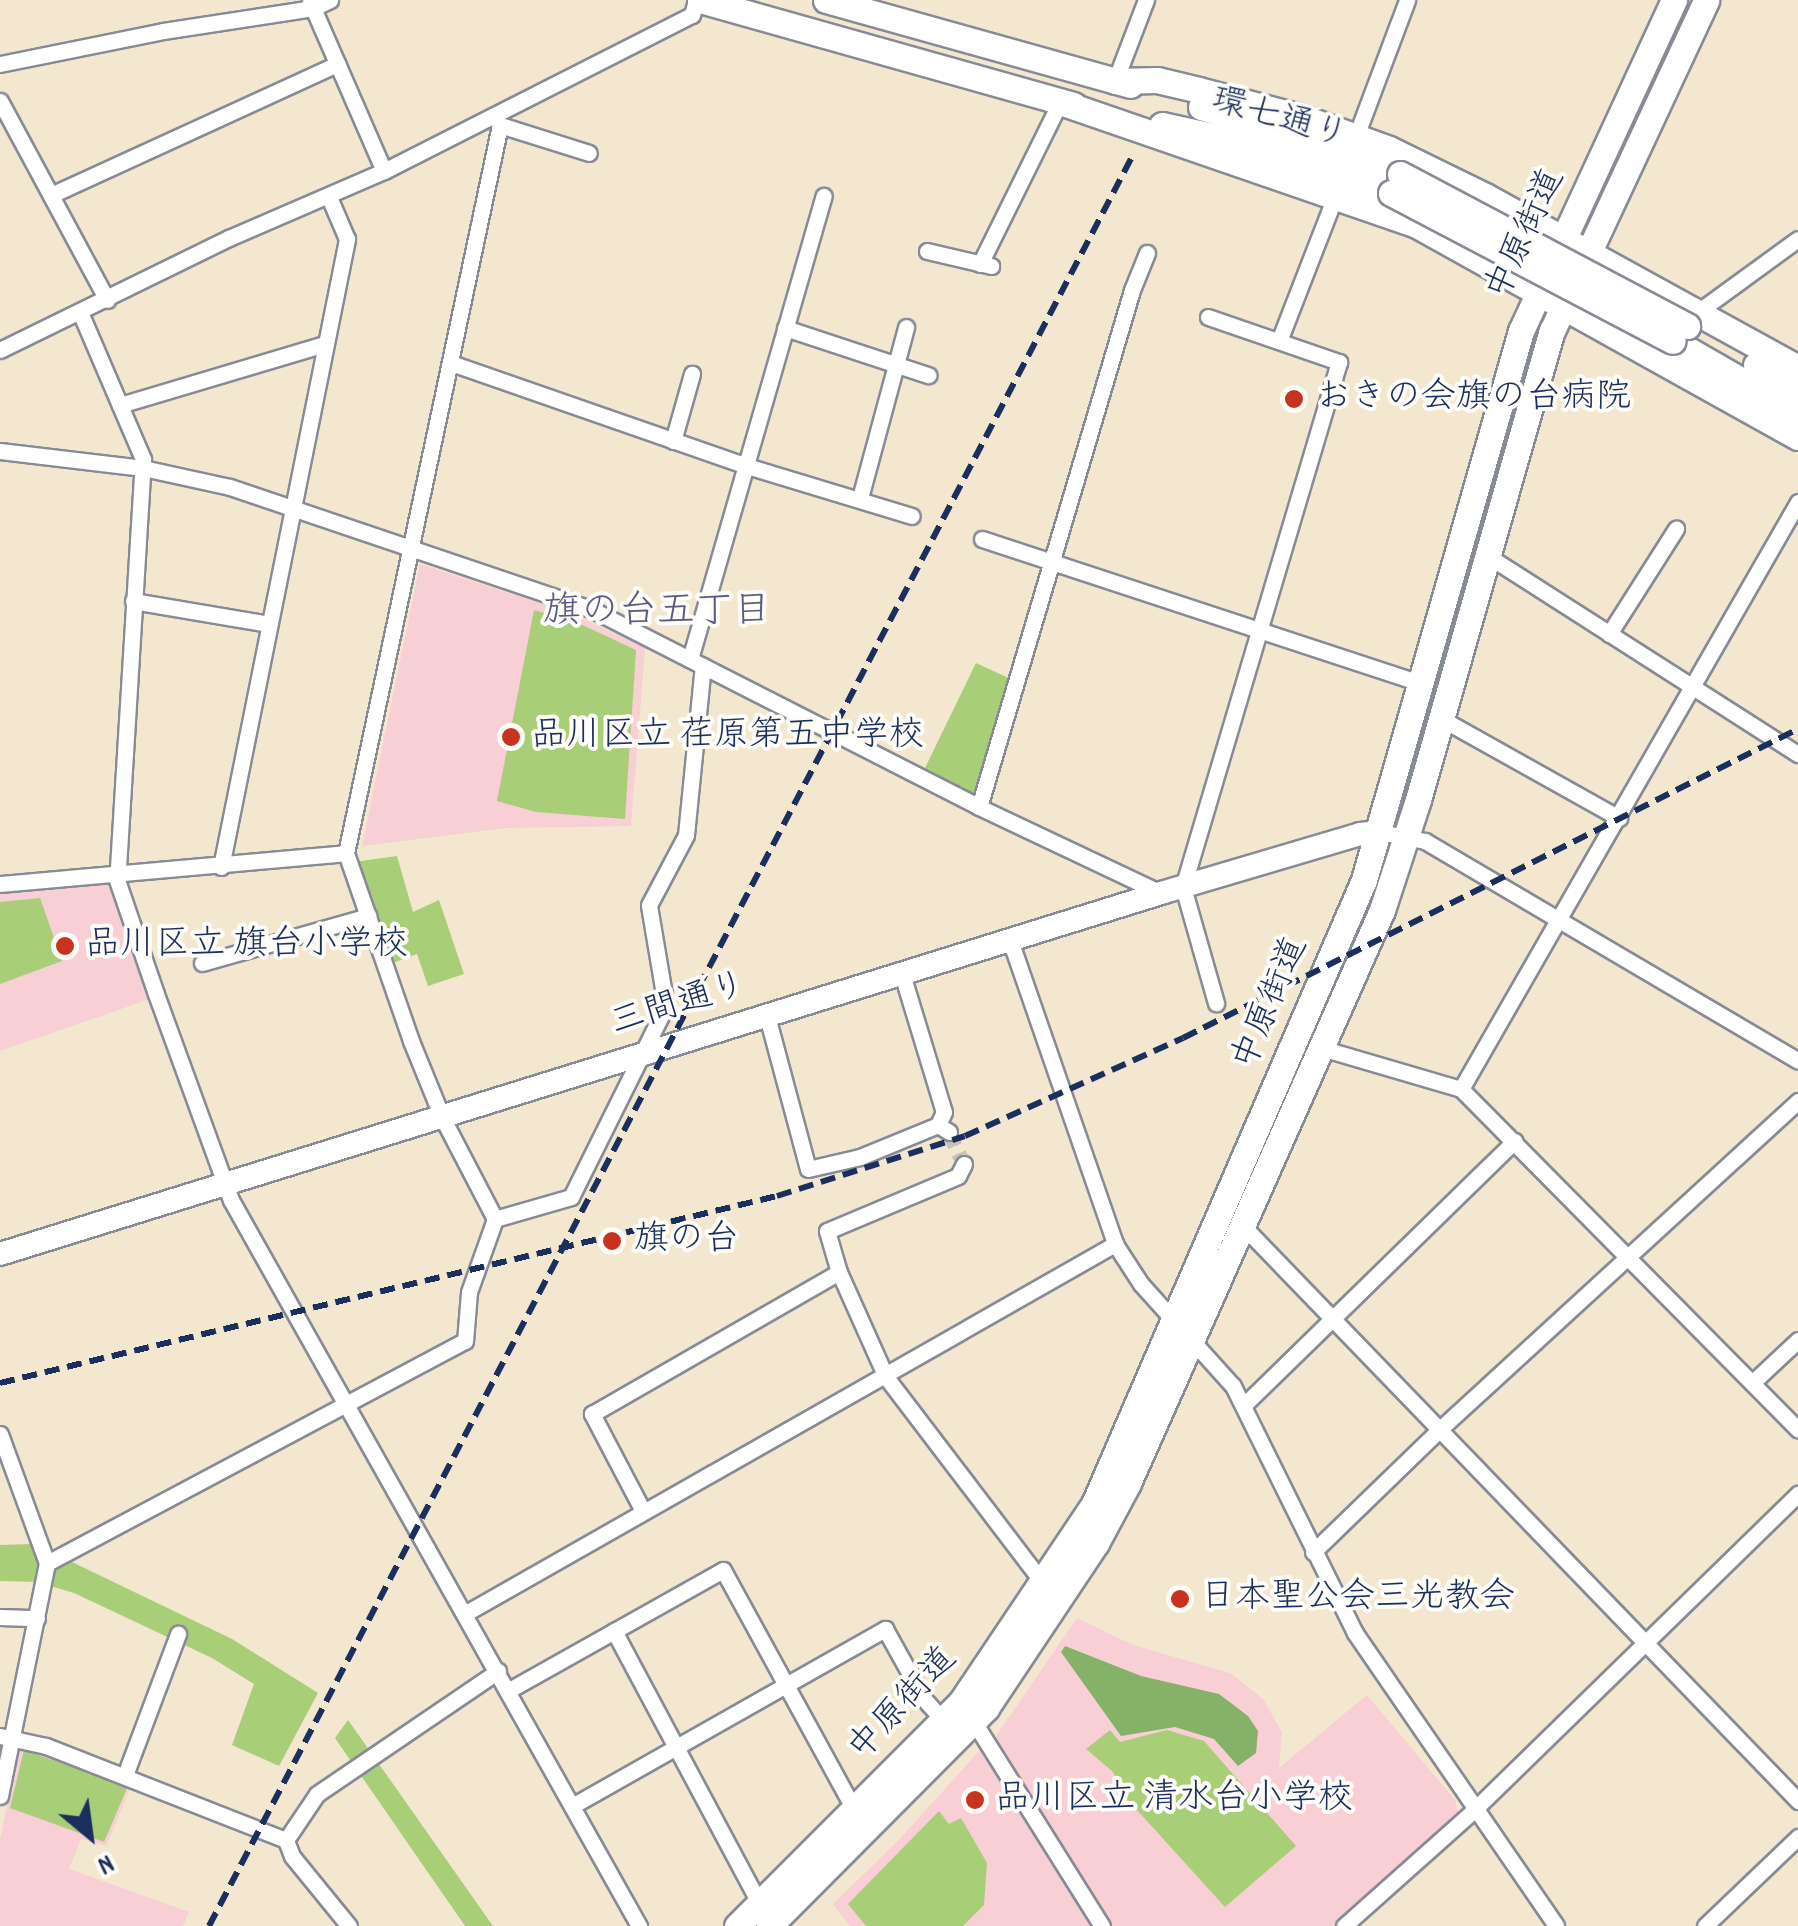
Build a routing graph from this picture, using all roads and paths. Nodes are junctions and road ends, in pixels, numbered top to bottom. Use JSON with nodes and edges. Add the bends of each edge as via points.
{"nodes":[{"id":1,"x":330,"y":0,"type":"edge"},
{"id":2,"x":698,"y":0,"type":"edge"},
{"id":3,"x":826,"y":0,"type":"edge"},
{"id":4,"x":1146,"y":0,"type":"edge"},
{"id":5,"x":1407,"y":0,"type":"edge"},
{"id":6,"x":1674,"y":0,"type":"edge"},
{"id":7,"x":1706,"y":0,"type":"edge"},
{"id":8,"x":311,"y":4,"type":"edge"},
{"id":9,"x":0,"y":64,"type":"edge"},
{"id":10,"x":337,"y":64,"type":"junction"},
{"id":11,"x":1115,"y":80,"type":"junction"},
{"id":12,"x":0,"y":101,"type":"edge"},
{"id":13,"x":1060,"y":102,"type":"junction"},
{"id":14,"x":497,"y":120,"type":"junction"},
{"id":15,"x":1356,"y":136,"type":"junction"},
{"id":16,"x":589,"y":153,"type":"dead end"},
{"id":17,"x":384,"y":171,"type":"junction"},
{"id":18,"x":1396,"y":183,"type":"junction"},
{"id":19,"x":1336,"y":194,"type":"junction"},
{"id":20,"x":51,"y":195,"type":"junction"},
{"id":21,"x":329,"y":196,"type":"junction"},
{"id":22,"x":824,"y":196,"type":"dead end"},
{"id":23,"x":1798,"y":239,"type":"edge"},
{"id":24,"x":1564,"y":240,"type":"junction"},
{"id":25,"x":927,"y":251,"type":"dead end"},
{"id":26,"x":1148,"y":252,"type":"dead end"},
{"id":27,"x":1588,"y":253,"type":"junction"},
{"id":28,"x":1540,"y":293,"type":"junction"},
{"id":29,"x":107,"y":300,"type":"junction"},
{"id":30,"x":1565,"y":307,"type":"junction"},
{"id":31,"x":80,"y":312,"type":"junction"},
{"id":32,"x":1208,"y":316,"type":"dead end"},
{"id":33,"x":906,"y":327,"type":"dead end"},
{"id":34,"x":1685,"y":327,"type":"junction"},
{"id":35,"x":785,"y":328,"type":"junction"},
{"id":36,"x":1279,"y":341,"type":"junction"},
{"id":37,"x":324,"y":344,"type":"junction"},
{"id":38,"x":0,"y":350,"type":"edge"},
{"id":39,"x":451,"y":363,"type":"junction"},
{"id":40,"x":897,"y":365,"type":"junction"},
{"id":41,"x":1798,"y":368,"type":"edge"},
{"id":42,"x":692,"y":374,"type":"dead end"},
{"id":43,"x":928,"y":375,"type":"dead end"},
{"id":44,"x":1798,"y":389,"type":"edge"},
{"id":45,"x":120,"y":405,"type":"junction"},
{"id":46,"x":1798,"y":413,"type":"edge"},
{"id":47,"x":1798,"y":437,"type":"edge"},
{"id":48,"x":673,"y":441,"type":"junction"},
{"id":49,"x":0,"y":451,"type":"edge"},
{"id":50,"x":747,"y":466,"type":"junction"},
{"id":51,"x":142,"y":468,"type":"junction"},
{"id":52,"x":860,"y":498,"type":"junction"},
{"id":53,"x":1798,"y":502,"type":"edge"},
{"id":54,"x":292,"y":507,"type":"junction"},
{"id":55,"x":912,"y":516,"type":"dead end"},
{"id":56,"x":1676,"y":529,"type":"dead end"},
{"id":57,"x":1792,"y":533,"type":"edge"},
{"id":58,"x":982,"y":539,"type":"dead end"},
{"id":59,"x":410,"y":550,"type":"junction"},
{"id":60,"x":1488,"y":556,"type":"junction"},
{"id":61,"x":1053,"y":560,"type":"junction"},
{"id":62,"x":133,"y":600,"type":"junction"},
{"id":63,"x":269,"y":624,"type":"junction"},
{"id":64,"x":1262,"y":629,"type":"junction"},
{"id":65,"x":1609,"y":634,"type":"junction"},
{"id":66,"x":696,"y":663,"type":"junction"},
{"id":67,"x":1421,"y":683,"type":"junction"},
{"id":68,"x":1694,"y":688,"type":"junction"},
{"id":69,"x":1442,"y":719,"type":"junction"},
{"id":70,"x":1798,"y":754,"type":"edge"},
{"id":71,"x":979,"y":807,"type":"junction"},
{"id":72,"x":1618,"y":818,"type":"junction"},
{"id":73,"x":1380,"y":832,"type":"junction"},
{"id":74,"x":1406,"y":835,"type":"junction"},
{"id":75,"x":346,"y":854,"type":"junction"},
{"id":76,"x":221,"y":867,"type":"junction"},
{"id":77,"x":118,"y":874,"type":"junction"},
{"id":78,"x":0,"y":884,"type":"edge"},
{"id":79,"x":1172,"y":890,"type":"junction"},
{"id":80,"x":368,"y":916,"type":"junction"},
{"id":81,"x":1560,"y":920,"type":"junction"},
{"id":82,"x":1010,"y":940,"type":"junction"},
{"id":83,"x":202,"y":963,"type":"dead end"},
{"id":84,"x":902,"y":974,"type":"junction"},
{"id":85,"x":1216,"y":1004,"type":"dead end"},
{"id":86,"x":767,"y":1016,"type":"junction"},
{"id":87,"x":1321,"y":1048,"type":"junction"},
{"id":88,"x":642,"y":1054,"type":"junction"},
{"id":89,"x":1798,"y":1060,"type":"edge"},
{"id":90,"x":1461,"y":1089,"type":"junction"},
{"id":91,"x":1798,"y":1101,"type":"edge"},
{"id":92,"x":442,"y":1117,"type":"junction"},
{"id":93,"x":1516,"y":1141,"type":"junction"},
{"id":94,"x":964,"y":1164,"type":"dead end"},
{"id":95,"x":222,"y":1183,"type":"junction"},
{"id":96,"x":495,"y":1219,"type":"junction"},
{"id":97,"x":1242,"y":1225,"type":"junction"},
{"id":98,"x":1115,"y":1244,"type":"junction"},
{"id":99,"x":0,"y":1254,"type":"edge"},
{"id":100,"x":1628,"y":1256,"type":"junction"},
{"id":101,"x":839,"y":1272,"type":"junction"},
{"id":102,"x":1176,"y":1318,"type":"junction"},
{"id":103,"x":1334,"y":1318,"type":"junction"},
{"id":104,"x":1191,"y":1340,"type":"junction"},
{"id":105,"x":1798,"y":1340,"type":"edge"},
{"id":106,"x":886,"y":1377,"type":"junction"},
{"id":107,"x":1752,"y":1383,"type":"junction"},
{"id":108,"x":345,"y":1404,"type":"junction"},
{"id":109,"x":1244,"y":1405,"type":"junction"},
{"id":110,"x":1440,"y":1429,"type":"junction"},
{"id":111,"x":1798,"y":1430,"type":"edge"},
{"id":112,"x":0,"y":1434,"type":"edge"},
{"id":113,"x":1798,"y":1494,"type":"edge"},
{"id":114,"x":643,"y":1511,"type":"junction"},
{"id":115,"x":1313,"y":1552,"type":"junction"},
{"id":116,"x":47,"y":1563,"type":"junction"},
{"id":117,"x":1044,"y":1584,"type":"junction"},
{"id":118,"x":466,"y":1613,"type":"junction"},
{"id":119,"x":0,"y":1618,"type":"edge"},
{"id":120,"x":37,"y":1618,"type":"junction"},
{"id":121,"x":614,"y":1630,"type":"junction"},
{"id":122,"x":178,"y":1634,"type":"dead end"},
{"id":123,"x":1646,"y":1642,"type":"junction"},
{"id":124,"x":498,"y":1670,"type":"junction"},
{"id":125,"x":786,"y":1684,"type":"junction"},
{"id":126,"x":509,"y":1690,"type":"junction"},
{"id":127,"x":943,"y":1720,"type":"junction"},
{"id":128,"x":974,"y":1722,"type":"junction"},
{"id":129,"x":6,"y":1736,"type":"edge"},
{"id":130,"x":676,"y":1745,"type":"junction"},
{"id":131,"x":125,"y":1775,"type":"junction"},
{"id":132,"x":0,"y":1796,"type":"edge"},
{"id":133,"x":1798,"y":1801,"type":"edge"},
{"id":134,"x":572,"y":1806,"type":"junction"},
{"id":135,"x":854,"y":1809,"type":"junction"},
{"id":136,"x":1474,"y":1810,"type":"junction"},
{"id":137,"x":1798,"y":1837,"type":"edge"},
{"id":138,"x":286,"y":1840,"type":"junction"},
{"id":139,"x":765,"y":1915,"type":"edge"},
{"id":140,"x":349,"y":1926,"type":"edge"},
{"id":141,"x":639,"y":1926,"type":"edge"},
{"id":142,"x":738,"y":1926,"type":"edge"},
{"id":143,"x":1102,"y":1926,"type":"edge"},
{"id":144,"x":1344,"y":1926,"type":"edge"},
{"id":145,"x":1556,"y":1926,"type":"edge"},
{"id":146,"x":1705,"y":1926,"type":"edge"}],
"edges":[{"from":1,"to":8,"type":"street"},
{"from":2,"to":13,"type":"main road","name":"環七通り"},
{"from":2,"to":14,"type":"street","via":[[692,15],[529,97]]},
{"from":3,"to":11,"type":"main road","name":"環七通り"},
{"from":4,"to":11,"type":"street"},
{"from":5,"to":15,"type":"street"},
{"from":6,"to":24,"type":"main road","name":"中原街道"},
{"from":7,"to":27,"type":"main road","name":"中原街道"},
{"from":8,"to":9,"type":"street"},
{"from":8,"to":10,"type":"street"},
{"from":10,"to":17,"type":"street"},
{"from":10,"to":20,"type":"street"},
{"from":11,"to":15,"type":"main road","via":[[1171,83]]},
{"from":11,"to":18,"type":"main road","name":"環七通り","via":[[1329,145]]},
{"from":12,"to":20,"type":"street"},
{"from":13,"to":18,"type":"main road","name":"環七通り"},
{"from":13,"to":19,"type":"main road","via":[[1236,166]]},
{"from":13,"to":25,"type":"street","via":[[985,265]]},
{"from":14,"to":16,"type":"street"},
{"from":14,"to":17,"type":"street"},
{"from":14,"to":39,"type":"street"},
{"from":15,"to":24,"type":"main road","via":[[1420,162]]},
{"from":17,"to":21,"type":"street"},
{"from":18,"to":34,"type":"main road","name":"環七通り","bridge":true},
{"from":19,"to":28,"type":"main road","via":[[1415,224]]},
{"from":19,"to":36,"type":"street"},
{"from":20,"to":29,"type":"street"},
{"from":21,"to":29,"type":"street"},
{"from":21,"to":37,"type":"street","via":[[347,239]]},
{"from":22,"to":35,"type":"street"},
{"from":23,"to":34,"type":"street"},
{"from":24,"to":27,"type":"main road"},
{"from":24,"to":28,"type":"main road","name":"中原街道"},
{"from":26,"to":61,"type":"street"},
{"from":27,"to":30,"type":"main road","name":"中原街道"},
{"from":27,"to":34,"type":"main road"},
{"from":28,"to":30,"type":"main road"},
{"from":28,"to":67,"type":"main road","name":"中原街道","via":[[1521,331]]},
{"from":29,"to":31,"type":"street"},
{"from":30,"to":47,"type":"main road"},
{"from":30,"to":60,"type":"main road","name":"中原街道"},
{"from":31,"to":38,"type":"street"},
{"from":31,"to":45,"type":"street"},
{"from":32,"to":36,"type":"street"},
{"from":33,"to":40,"type":"street"},
{"from":34,"to":41,"type":"main road"},
{"from":34,"to":44,"type":"main road","name":"環七通り"},
{"from":34,"to":46,"type":"main road","name":"環七通り"},
{"from":35,"to":40,"type":"street"},
{"from":35,"to":50,"type":"street"},
{"from":36,"to":64,"type":"street","via":[[1339,362]]},
{"from":37,"to":45,"type":"street"},
{"from":37,"to":54,"type":"street"},
{"from":39,"to":48,"type":"street"},
{"from":39,"to":59,"type":"street"},
{"from":40,"to":43,"type":"street"},
{"from":40,"to":52,"type":"street"},
{"from":42,"to":48,"type":"street"},
{"from":45,"to":51,"type":"street"},
{"from":48,"to":50,"type":"street"},
{"from":49,"to":51,"type":"street"},
{"from":50,"to":52,"type":"street"},
{"from":50,"to":66,"type":"street"},
{"from":51,"to":54,"type":"street"},
{"from":51,"to":62,"type":"street"},
{"from":52,"to":55,"type":"street"},
{"from":53,"to":57,"type":"street"},
{"from":54,"to":59,"type":"street"},
{"from":54,"to":63,"type":"street"},
{"from":56,"to":65,"type":"street"},
{"from":57,"to":68,"type":"street"},
{"from":58,"to":61,"type":"street"},
{"from":59,"to":66,"type":"street","via":[[592,610]]},
{"from":59,"to":75,"type":"street"},
{"from":60,"to":65,"type":"street"},
{"from":60,"to":69,"type":"main road","name":"中原街道"},
{"from":61,"to":64,"type":"street"},
{"from":61,"to":71,"type":"street"},
{"from":62,"to":63,"type":"street"},
{"from":62,"to":77,"type":"street"},
{"from":63,"to":76,"type":"street"},
{"from":64,"to":67,"type":"street"},
{"from":64,"to":79,"type":"street"},
{"from":65,"to":68,"type":"street"},
{"from":66,"to":71,"type":"street"},
{"from":66,"to":88,"type":"street","via":[[686,835],[648,905],[666,1006]]},
{"from":67,"to":73,"type":"main road","name":"中原街道"},
{"from":68,"to":70,"type":"street"},
{"from":68,"to":72,"type":"street"},
{"from":69,"to":72,"type":"street"},
{"from":69,"to":74,"type":"main road","name":"中原街道"},
{"from":71,"to":79,"type":"street"},
{"from":72,"to":81,"type":"street"},
{"from":73,"to":74,"type":"street"},
{"from":73,"to":79,"type":"street","name":"三間通り"},
{"from":73,"to":102,"type":"main road","name":"中原街道"},
{"from":74,"to":81,"type":"street"},
{"from":74,"to":87,"type":"main road","name":"中原街道","via":[[1382,910]]},
{"from":75,"to":76,"type":"street"},
{"from":75,"to":80,"type":"street"},
{"from":76,"to":77,"type":"street"},
{"from":77,"to":78,"type":"street"},
{"from":77,"to":95,"type":"street"},
{"from":79,"to":82,"type":"street","name":"三間通り"},
{"from":79,"to":85,"type":"street"},
{"from":80,"to":83,"type":"street"},
{"from":80,"to":92,"type":"street"},
{"from":81,"to":89,"type":"street"},
{"from":81,"to":90,"type":"street"},
{"from":82,"to":84,"type":"street","name":"三間通り"},
{"from":82,"to":98,"type":"street"},
{"from":84,"to":86,"type":"street","name":"三間通り"},
{"from":84,"to":86,"type":"street","via":[[944,1128],[860,1158],[808,1169]]},
{"from":86,"to":88,"type":"street","name":"三間通り"},
{"from":87,"to":90,"type":"street"},
{"from":87,"to":97,"type":"main road","name":"中原街道"},
{"from":88,"to":92,"type":"street","name":"三間通り"},
{"from":88,"to":96,"type":"street","via":[[571,1197]]},
{"from":90,"to":93,"type":"street"},
{"from":91,"to":100,"type":"street"},
{"from":92,"to":95,"type":"street","name":"三間通り"},
{"from":92,"to":96,"type":"street"},
{"from":93,"to":100,"type":"street"},
{"from":93,"to":103,"type":"street"},
{"from":94,"to":101,"type":"street","via":[[958,1176],[827,1231]]},
{"from":95,"to":99,"type":"street","name":"三間通り"},
{"from":95,"to":108,"type":"street"},
{"from":96,"to":108,"type":"street","via":[[470,1292],[465,1341]]},
{"from":97,"to":103,"type":"street"},
{"from":97,"to":104,"type":"main road","name":"中原街道"},
{"from":98,"to":102,"type":"street","via":[[1141,1284]]},
{"from":98,"to":106,"type":"street"},
{"from":100,"to":107,"type":"street"},
{"from":100,"to":110,"type":"street"},
{"from":101,"to":106,"type":"street"},
{"from":101,"to":114,"type":"street","via":[[592,1414]]},
{"from":102,"to":104,"type":"street"},
{"from":102,"to":117,"type":"main road","name":"中原街道","via":[[1094,1504]]},
{"from":103,"to":109,"type":"street"},
{"from":103,"to":110,"type":"street"},
{"from":104,"to":109,"type":"street"},
{"from":104,"to":128,"type":"main road","name":"中原街道","via":[[1106,1528]]},
{"from":105,"to":107,"type":"street"},
{"from":106,"to":114,"type":"street"},
{"from":106,"to":117,"type":"street"},
{"from":107,"to":111,"type":"street"},
{"from":108,"to":116,"type":"street"},
{"from":108,"to":118,"type":"street"},
{"from":109,"to":115,"type":"street"},
{"from":110,"to":115,"type":"street"},
{"from":110,"to":123,"type":"street"},
{"from":112,"to":116,"type":"street"},
{"from":113,"to":123,"type":"street"},
{"from":114,"to":118,"type":"street"},
{"from":115,"to":136,"type":"street","via":[[1355,1634]]},
{"from":116,"to":120,"type":"street"},
{"from":117,"to":127,"type":"main road","name":"中原街道","via":[[976,1684]]},
{"from":118,"to":124,"type":"street"},
{"from":119,"to":120,"type":"street"},
{"from":120,"to":129,"type":"street"},
{"from":121,"to":125,"type":"street","via":[[722,1570]]},
{"from":121,"to":126,"type":"street"},
{"from":121,"to":130,"type":"street"},
{"from":122,"to":131,"type":"street"},
{"from":123,"to":133,"type":"street"},
{"from":123,"to":136,"type":"street"},
{"from":124,"to":126,"type":"street"},
{"from":124,"to":138,"type":"street","via":[[317,1794]]},
{"from":125,"to":127,"type":"street","via":[[885,1629]]},
{"from":125,"to":130,"type":"street"},
{"from":125,"to":135,"type":"street"},
{"from":126,"to":134,"type":"street"},
{"from":127,"to":135,"type":"main road","name":"中原街道"},
{"from":128,"to":139,"type":"main road","name":"中原街道"},
{"from":128,"to":143,"type":"street"},
{"from":129,"to":131,"type":"street"},
{"from":129,"to":132,"type":"street"},
{"from":130,"to":134,"type":"street"},
{"from":130,"to":139,"type":"street"},
{"from":131,"to":138,"type":"street"},
{"from":134,"to":141,"type":"street"},
{"from":135,"to":139,"type":"main road","name":"中原街道"},
{"from":136,"to":144,"type":"street"},
{"from":136,"to":145,"type":"street"},
{"from":137,"to":146,"type":"street"},
{"from":138,"to":140,"type":"street"},
{"from":139,"to":142,"type":"main road","name":"中原街道"}]}
